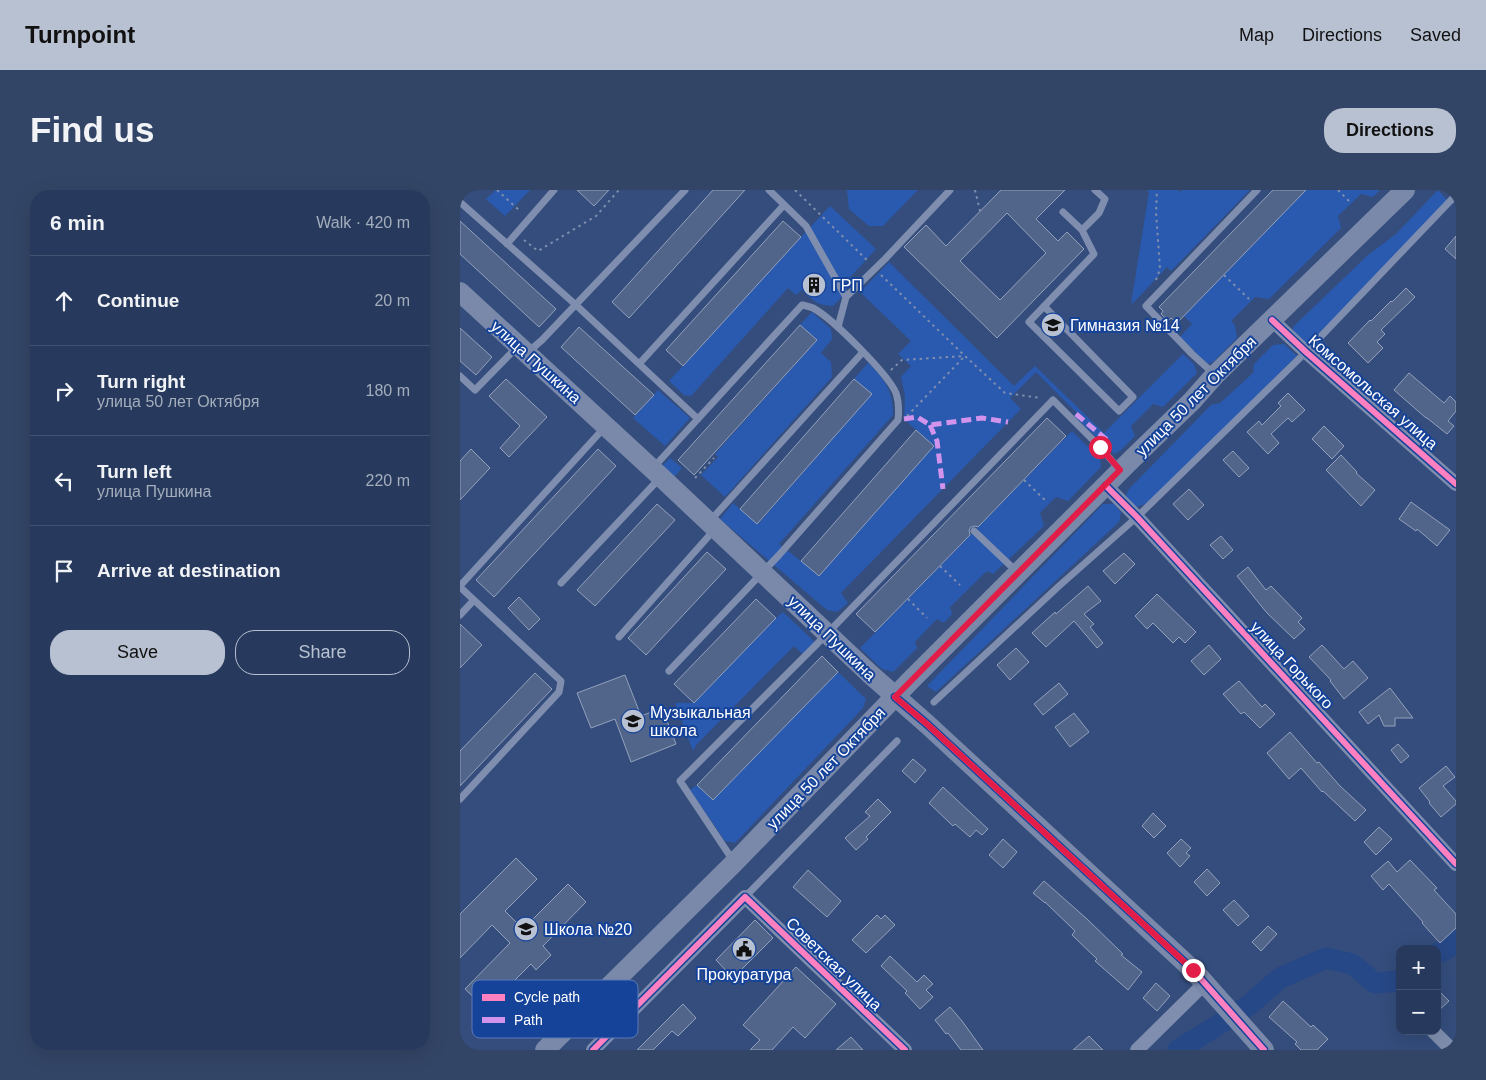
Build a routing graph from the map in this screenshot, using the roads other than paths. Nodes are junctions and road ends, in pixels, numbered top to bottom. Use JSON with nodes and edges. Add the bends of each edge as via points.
{"nodes":[{"id":1,"x":554,"y":190,"type":"edge"},
{"id":2,"x":685,"y":190,"type":"edge"},
{"id":3,"x":769,"y":190,"type":"edge"},
{"id":4,"x":950,"y":190,"type":"edge"},
{"id":5,"x":1095,"y":190,"type":"edge"},
{"id":6,"x":1256,"y":190,"type":"edge"},
{"id":7,"x":1405,"y":190,"type":"edge"},
{"id":8,"x":1454,"y":197,"type":"dead end"},
{"id":9,"x":460,"y":202,"type":"edge"},
{"id":10,"x":784,"y":205,"type":"junction"},
{"id":11,"x":1063,"y":212,"type":"dead end"},
{"id":12,"x":1082,"y":230,"type":"junction"},
{"id":13,"x":507,"y":244,"type":"junction"},
{"id":14,"x":460,"y":292,"type":"edge"},
{"id":15,"x":846,"y":297,"type":"junction"},
{"id":16,"x":576,"y":305,"type":"junction"},
{"id":17,"x":1044,"y":306,"type":"junction"},
{"id":18,"x":1272,"y":320,"type":"junction"},
{"id":19,"x":838,"y":327,"type":"junction"},
{"id":20,"x":523,"y":350,"type":"junction"},
{"id":21,"x":863,"y":352,"type":"junction"},
{"id":22,"x":1306,"y":352,"type":"junction"},
{"id":23,"x":639,"y":364,"type":"junction"},
{"id":24,"x":1215,"y":375,"type":"junction"},
{"id":25,"x":460,"y":376,"type":"edge"},
{"id":26,"x":698,"y":419,"type":"junction"},
{"id":27,"x":606,"y":426,"type":"junction"},
{"id":28,"x":1120,"y":470,"type":"junction"},
{"id":29,"x":657,"y":473,"type":"junction"},
{"id":30,"x":1456,"y":484,"type":"edge"},
{"id":31,"x":1106,"y":486,"type":"junction"},
{"id":32,"x":1137,"y":517,"type":"junction"},
{"id":33,"x":713,"y":525,"type":"junction"},
{"id":34,"x":974,"y":531,"type":"dead end"},
{"id":35,"x":763,"y":572,"type":"junction"},
{"id":36,"x":1018,"y":573,"type":"junction"},
{"id":37,"x":561,"y":583,"type":"dead end"},
{"id":38,"x":460,"y":586,"type":"edge"},
{"id":39,"x":474,"y":600,"type":"junction"},
{"id":40,"x":460,"y":615,"type":"edge"},
{"id":41,"x":827,"y":633,"type":"junction"},
{"id":42,"x":619,"y":637,"type":"dead end"},
{"id":43,"x":669,"y":671,"type":"dead end"},
{"id":44,"x":895,"y":697,"type":"junction"},
{"id":45,"x":934,"y":702,"type":"dead end"},
{"id":46,"x":897,"y":741,"type":"dead end"},
{"id":47,"x":460,"y":799,"type":"edge"},
{"id":48,"x":734,"y":862,"type":"junction"},
{"id":49,"x":1456,"y":864,"type":"edge"},
{"id":50,"x":745,"y":897,"type":"junction"},
{"id":51,"x":615,"y":980,"type":"edge"},
{"id":52,"x":1205,"y":983,"type":"junction"},
{"id":53,"x":638,"y":1005,"type":"edge"},
{"id":54,"x":1437,"y":1035,"type":"edge"},
{"id":55,"x":557,"y":1038,"type":"edge"},
{"id":56,"x":605,"y":1038,"type":"edge"},
{"id":57,"x":1259,"y":1044,"type":"edge"},
{"id":58,"x":545,"y":1050,"type":"edge"},
{"id":59,"x":593,"y":1050,"type":"edge"},
{"id":60,"x":905,"y":1050,"type":"edge"},
{"id":61,"x":1137,"y":1050,"type":"edge"},
{"id":62,"x":1452,"y":1050,"type":"edge"}],
"edges":[{"from":1,"to":13,"type":"lane"},
{"from":2,"to":16,"type":"lane"},
{"from":3,"to":10,"type":"lane"},
{"from":4,"to":15,"type":"lane"},
{"from":5,"to":12,"type":"lane","via":[[1105,199],[1099,213]]},
{"from":6,"to":24,"type":"lane","via":[[1146,306]]},
{"from":7,"to":18,"type":"main road","name":"улица 50 лет Октября"},
{"from":8,"to":22,"type":"lane"},
{"from":9,"to":13,"type":"lane"},
{"from":10,"to":15,"type":"lane","via":[[806,226]]},
{"from":10,"to":23,"type":"lane"},
{"from":11,"to":12,"type":"lane"},
{"from":12,"to":17,"type":"lane","via":[[1094,254]]},
{"from":13,"to":16,"type":"lane"},
{"from":14,"to":20,"type":"main road","name":"улица Пушкина"},
{"from":15,"to":19,"type":"lane"},
{"from":16,"to":20,"type":"lane","via":[[542,340]]},
{"from":16,"to":23,"type":"lane"},
{"from":17,"to":17,"type":"lane","via":[[1029,322],[1119,411],[1133,397]]},
{"from":18,"to":22,"type":"street","name":"Комсомольская улица"},
{"from":18,"to":24,"type":"main road","name":"улица 50 лет Октября"},
{"from":19,"to":21,"type":"lane"},
{"from":19,"to":26,"type":"lane","via":[[815,309],[802,305]]},
{"from":20,"to":25,"type":"lane","via":[[475,390]]},
{"from":20,"to":27,"type":"main road","name":"улица Пушкина"},
{"from":21,"to":33,"type":"lane"},
{"from":21,"to":35,"type":"lane","via":[[895,392],[898,420]]},
{"from":22,"to":30,"type":"street","name":"Комсомольская улица"},
{"from":22,"to":32,"type":"lane"},
{"from":23,"to":26,"type":"lane"},
{"from":24,"to":28,"type":"main road","name":"улица 50 лет Октября"},
{"from":26,"to":29,"type":"lane"},
{"from":27,"to":29,"type":"main road","name":"улица Пушкина"},
{"from":27,"to":38,"type":"lane"},
{"from":28,"to":31,"type":"main road","name":"улица 50 лет Октября"},
{"from":28,"to":41,"type":"lane","via":[[1053,400]]},
{"from":29,"to":33,"type":"main road","name":"улица Пушкина"},
{"from":29,"to":37,"type":"lane"},
{"from":31,"to":32,"type":"street","name":"улица Горького"},
{"from":31,"to":36,"type":"main road","name":"улица 50 лет Октября"},
{"from":32,"to":45,"type":"lane"},
{"from":32,"to":49,"type":"street","name":"улица Горького"},
{"from":33,"to":35,"type":"main road","name":"улица Пушкина"},
{"from":33,"to":42,"type":"lane"},
{"from":34,"to":36,"type":"lane"},
{"from":35,"to":41,"type":"main road","name":"улица Пушкина"},
{"from":35,"to":43,"type":"lane"},
{"from":36,"to":44,"type":"main road","name":"улица 50 лет Октября"},
{"from":38,"to":39,"type":"lane"},
{"from":39,"to":40,"type":"lane"},
{"from":39,"to":47,"type":"lane","via":[[562,681],[559,692]]},
{"from":41,"to":44,"type":"main road","name":"улица Пушкина"},
{"from":41,"to":48,"type":"lane","via":[[680,781]]},
{"from":44,"to":48,"type":"main road","name":"улица 50 лет Октября"},
{"from":44,"to":52,"type":"main road","name":"улица Пушкина"},
{"from":46,"to":50,"type":"lane"},
{"from":48,"to":51,"type":"main road","name":"улица 50 лет Октября"},
{"from":50,"to":53,"type":"street"},
{"from":50,"to":60,"type":"street","name":"Советская улица"},
{"from":52,"to":57,"type":"main road","name":"улица Пушкина"},
{"from":52,"to":61,"type":"street"},
{"from":54,"to":62,"type":"street"},
{"from":55,"to":58,"type":"main road","name":"улица 50 лет Октября"},
{"from":56,"to":59,"type":"street"}]}
